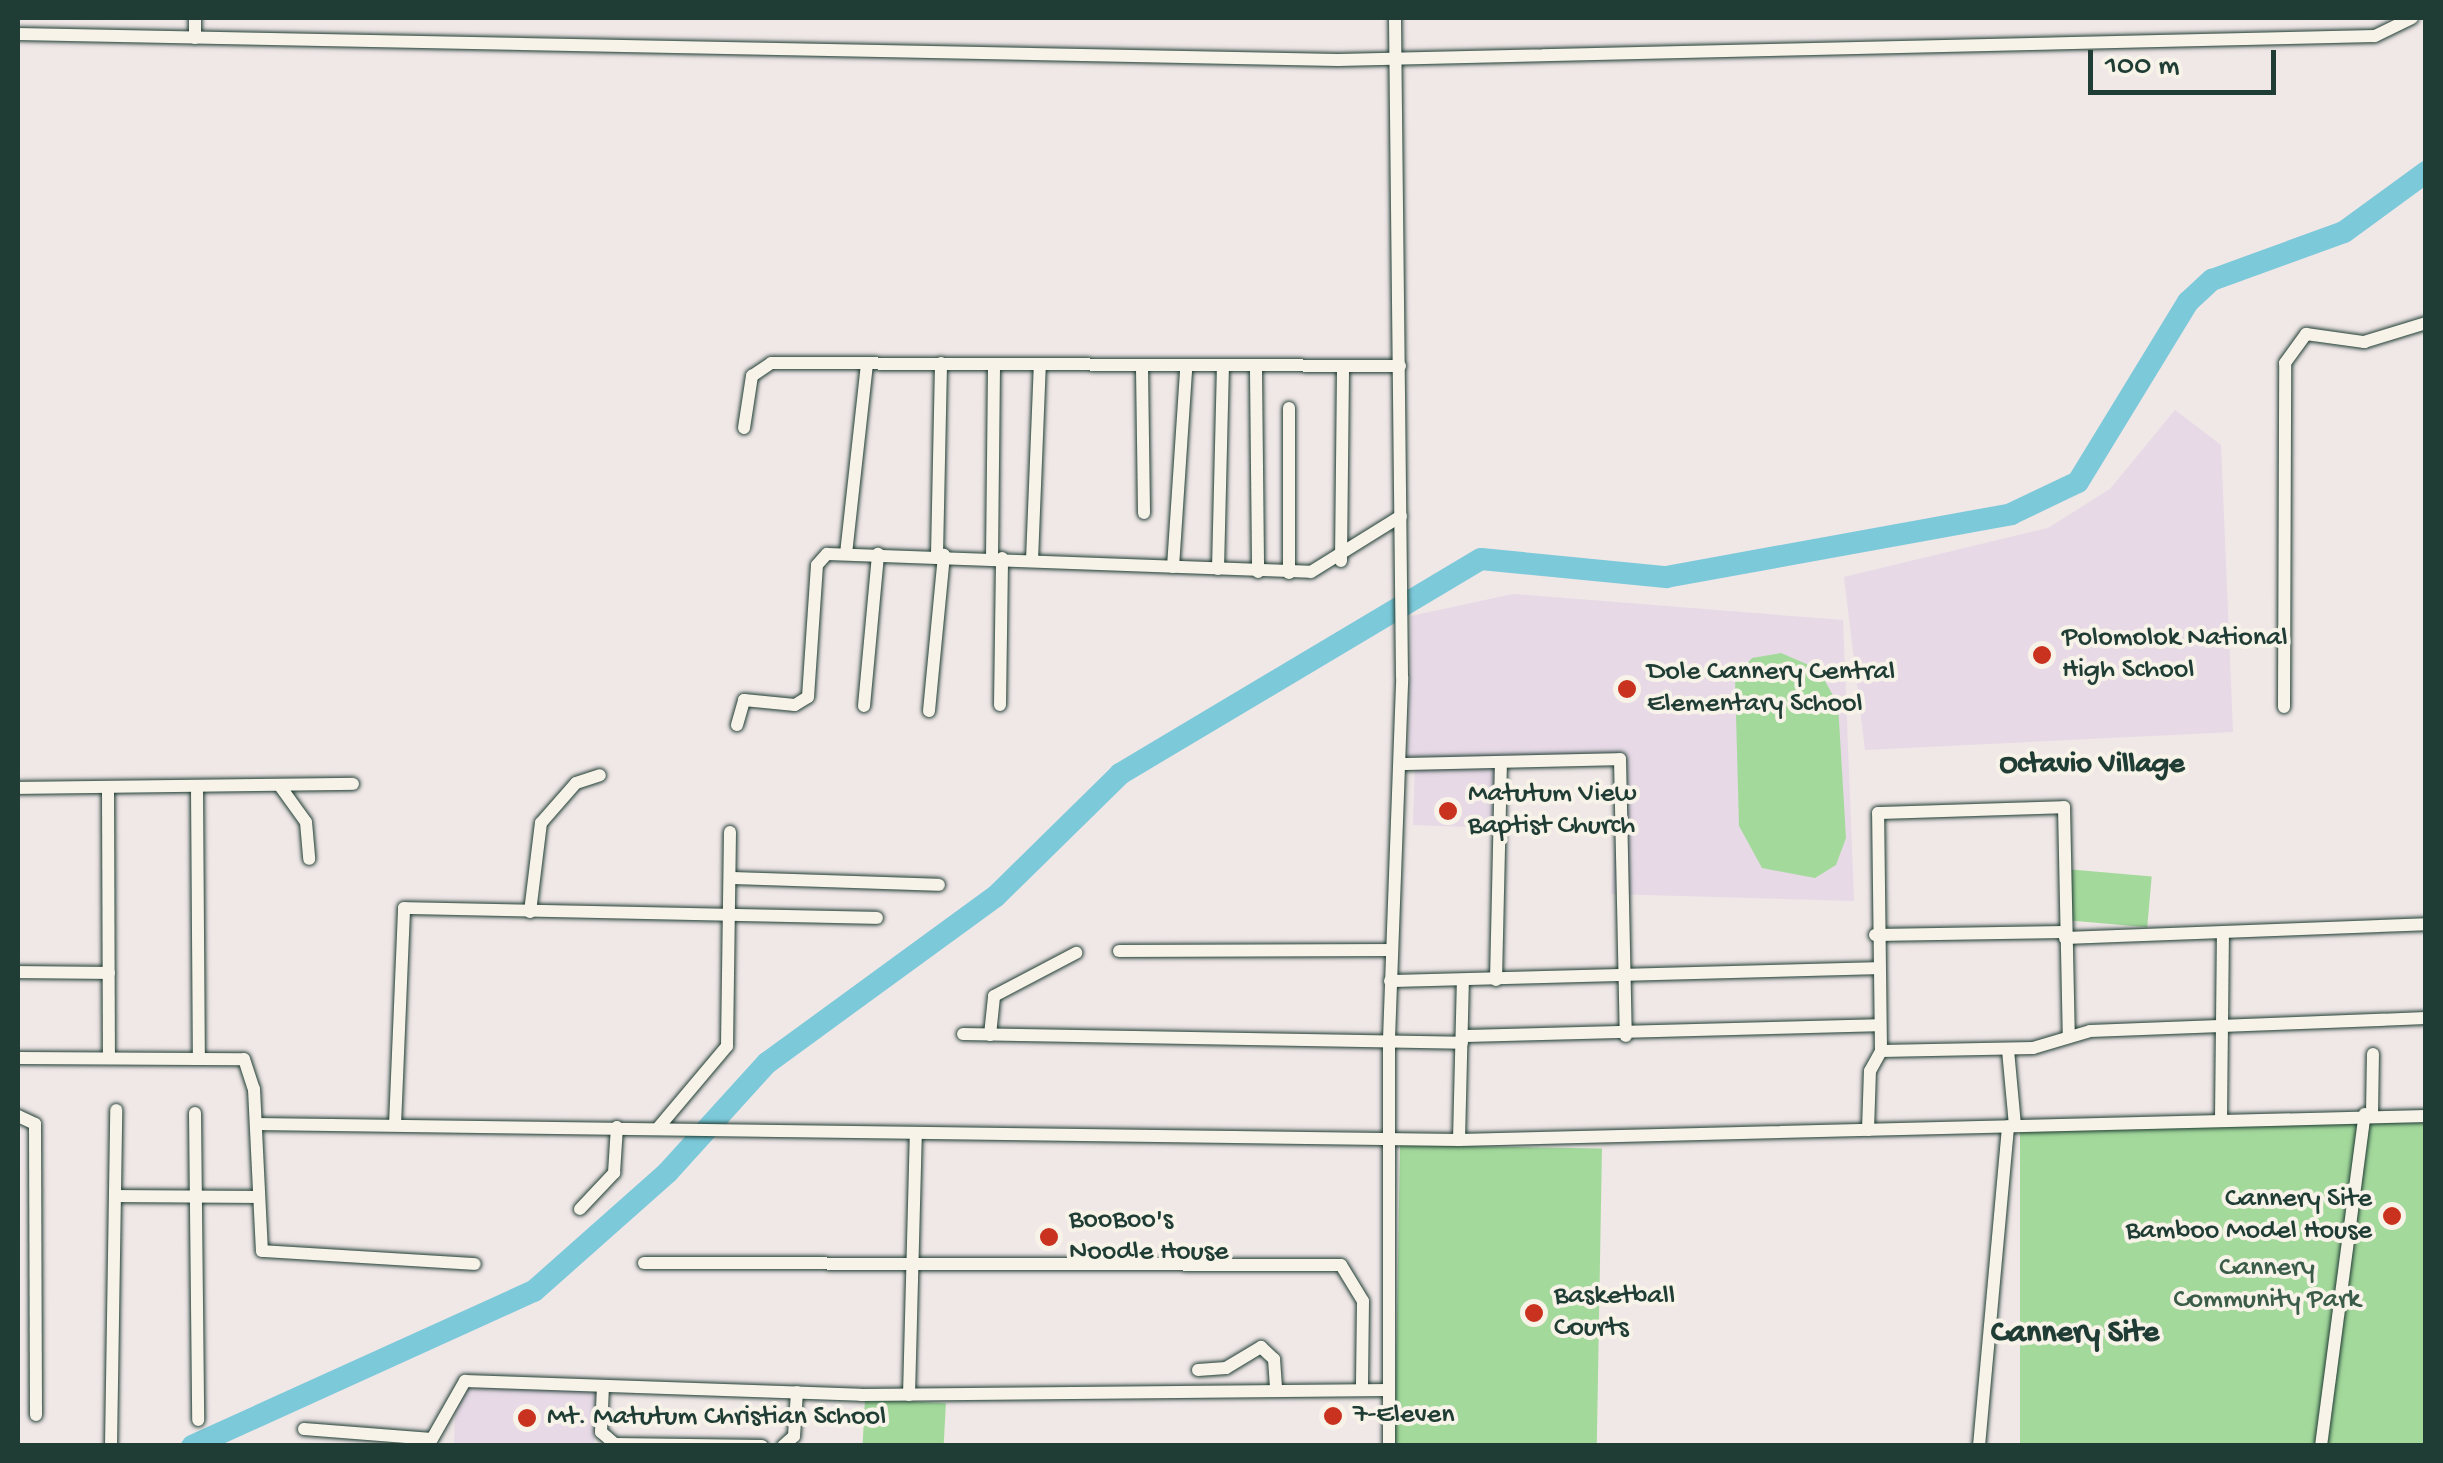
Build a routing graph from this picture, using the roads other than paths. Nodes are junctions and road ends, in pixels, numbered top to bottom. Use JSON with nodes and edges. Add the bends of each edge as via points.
{"nodes":[{"id":1,"x":195,"y":18,"type":"edge"},
{"id":2,"x":1396,"y":18,"type":"edge"},
{"id":3,"x":2412,"y":18,"type":"edge"},
{"id":4,"x":18,"y":34,"type":"edge"},
{"id":5,"x":194,"y":38,"type":"junction"},
{"id":6,"x":1395,"y":58,"type":"junction"},
{"id":7,"x":2426,"y":323,"type":"edge"},
{"id":8,"x":866,"y":362,"type":"junction"},
{"id":9,"x":940,"y":363,"type":"junction"},
{"id":10,"x":994,"y":364,"type":"junction"},
{"id":11,"x":1040,"y":366,"type":"junction"},
{"id":12,"x":1400,"y":366,"type":"junction"},
{"id":13,"x":1142,"y":368,"type":"junction"},
{"id":14,"x":1186,"y":369,"type":"junction"},
{"id":15,"x":1343,"y":369,"type":"junction"},
{"id":16,"x":1224,"y":370,"type":"junction"},
{"id":17,"x":1256,"y":371,"type":"junction"},
{"id":18,"x":1290,"y":408,"type":"dead end"},
{"id":19,"x":744,"y":428,"type":"dead end"},
{"id":20,"x":1144,"y":513,"type":"dead end"},
{"id":21,"x":1400,"y":516,"type":"junction"},
{"id":22,"x":846,"y":554,"type":"junction"},
{"id":23,"x":878,"y":554,"type":"junction"},
{"id":24,"x":941,"y":555,"type":"junction"},
{"id":25,"x":997,"y":558,"type":"junction"},
{"id":26,"x":1032,"y":560,"type":"junction"},
{"id":27,"x":1341,"y":561,"type":"junction"},
{"id":28,"x":1174,"y":567,"type":"junction"},
{"id":29,"x":1218,"y":570,"type":"junction"},
{"id":30,"x":1258,"y":572,"type":"junction"},
{"id":31,"x":1289,"y":573,"type":"junction"},
{"id":32,"x":864,"y":706,"type":"dead end"},
{"id":33,"x":1000,"y":706,"type":"dead end"},
{"id":34,"x":2284,"y":707,"type":"dead end"},
{"id":35,"x":929,"y":711,"type":"dead end"},
{"id":36,"x":736,"y":725,"type":"dead end"},
{"id":37,"x":1501,"y":763,"type":"junction"},
{"id":38,"x":1401,"y":764,"type":"junction"},
{"id":39,"x":600,"y":775,"type":"dead end"},
{"id":40,"x":353,"y":784,"type":"dead end"},
{"id":41,"x":280,"y":786,"type":"junction"},
{"id":42,"x":18,"y":788,"type":"edge"},
{"id":43,"x":108,"y":788,"type":"junction"},
{"id":44,"x":198,"y":788,"type":"junction"},
{"id":45,"x":730,"y":832,"type":"dead end"},
{"id":46,"x":309,"y":859,"type":"dead end"},
{"id":47,"x":731,"y":878,"type":"junction"},
{"id":48,"x":939,"y":885,"type":"dead end"},
{"id":49,"x":530,"y":912,"type":"junction"},
{"id":50,"x":730,"y":912,"type":"junction"},
{"id":51,"x":877,"y":918,"type":"dead end"},
{"id":52,"x":2426,"y":924,"type":"edge"},
{"id":53,"x":2223,"y":934,"type":"junction"},
{"id":54,"x":1875,"y":935,"type":"junction"},
{"id":55,"x":2064,"y":935,"type":"junction"},
{"id":56,"x":1119,"y":950,"type":"dead end"},
{"id":57,"x":1390,"y":950,"type":"junction"},
{"id":58,"x":1076,"y":953,"type":"dead end"},
{"id":59,"x":1877,"y":968,"type":"junction"},
{"id":60,"x":18,"y":972,"type":"edge"},
{"id":61,"x":1619,"y":972,"type":"junction"},
{"id":62,"x":109,"y":973,"type":"junction"},
{"id":63,"x":1390,"y":980,"type":"junction"},
{"id":64,"x":1496,"y":980,"type":"junction"},
{"id":65,"x":1464,"y":982,"type":"junction"},
{"id":66,"x":2426,"y":1018,"type":"edge"},
{"id":67,"x":1876,"y":1025,"type":"junction"},
{"id":68,"x":2221,"y":1026,"type":"junction"},
{"id":69,"x":963,"y":1034,"type":"dead end"},
{"id":70,"x":990,"y":1035,"type":"junction"},
{"id":71,"x":1626,"y":1036,"type":"junction"},
{"id":72,"x":2069,"y":1038,"type":"junction"},
{"id":73,"x":1389,"y":1039,"type":"junction"},
{"id":74,"x":1462,"y":1040,"type":"junction"},
{"id":75,"x":2008,"y":1050,"type":"junction"},
{"id":76,"x":1881,"y":1051,"type":"junction"},
{"id":77,"x":2374,"y":1054,"type":"dead end"},
{"id":78,"x":199,"y":1056,"type":"junction"},
{"id":79,"x":18,"y":1058,"type":"edge"},
{"id":80,"x":109,"y":1058,"type":"junction"},
{"id":81,"x":116,"y":1110,"type":"dead end"},
{"id":82,"x":195,"y":1113,"type":"dead end"},
{"id":83,"x":2369,"y":1114,"type":"junction"},
{"id":84,"x":18,"y":1116,"type":"edge"},
{"id":85,"x":2426,"y":1116,"type":"edge"},
{"id":86,"x":2221,"y":1119,"type":"junction"},
{"id":87,"x":256,"y":1124,"type":"junction"},
{"id":88,"x":395,"y":1125,"type":"junction"},
{"id":89,"x":617,"y":1126,"type":"junction"},
{"id":90,"x":2012,"y":1126,"type":"junction"},
{"id":91,"x":658,"y":1128,"type":"junction"},
{"id":92,"x":1868,"y":1130,"type":"junction"},
{"id":93,"x":916,"y":1135,"type":"junction"},
{"id":94,"x":1389,"y":1140,"type":"junction"},
{"id":95,"x":1458,"y":1140,"type":"junction"},
{"id":96,"x":116,"y":1196,"type":"junction"},
{"id":97,"x":257,"y":1196,"type":"junction"},
{"id":98,"x":197,"y":1197,"type":"junction"},
{"id":99,"x":580,"y":1209,"type":"dead end"},
{"id":100,"x":644,"y":1263,"type":"dead end"},
{"id":101,"x":475,"y":1264,"type":"dead end"},
{"id":102,"x":913,"y":1265,"type":"junction"},
{"id":103,"x":1198,"y":1370,"type":"dead end"},
{"id":104,"x":602,"y":1386,"type":"junction"},
{"id":105,"x":1276,"y":1390,"type":"junction"},
{"id":106,"x":1362,"y":1390,"type":"junction"},
{"id":107,"x":1389,"y":1390,"type":"junction"},
{"id":108,"x":797,"y":1392,"type":"junction"},
{"id":109,"x":909,"y":1395,"type":"junction"},
{"id":110,"x":36,"y":1415,"type":"dead end"},
{"id":111,"x":198,"y":1420,"type":"dead end"},
{"id":112,"x":304,"y":1429,"type":"dead end"},
{"id":113,"x":111,"y":1446,"type":"edge"},
{"id":114,"x":762,"y":1446,"type":"edge"},
{"id":115,"x":783,"y":1446,"type":"edge"},
{"id":116,"x":1389,"y":1446,"type":"edge"},
{"id":117,"x":1979,"y":1446,"type":"edge"},
{"id":118,"x":2321,"y":1446,"type":"edge"}],
"edges":[{"from":1,"to":5,"type":"street"},
{"from":2,"to":6,"type":"street"},
{"from":3,"to":6,"type":"street","via":[[2375,36]]},
{"from":4,"to":5,"type":"street"},
{"from":5,"to":6,"type":"street"},
{"from":6,"to":12,"type":"street"},
{"from":7,"to":34,"type":"street","via":[[2364,342],[2306,334],[2284,363]]},
{"from":8,"to":9,"type":"street"},
{"from":8,"to":19,"type":"street","via":[[760,368]]},
{"from":8,"to":22,"type":"street"},
{"from":9,"to":10,"type":"street"},
{"from":9,"to":24,"type":"street"},
{"from":10,"to":11,"type":"street"},
{"from":10,"to":25,"type":"street"},
{"from":11,"to":13,"type":"street"},
{"from":11,"to":26,"type":"street"},
{"from":12,"to":15,"type":"street"},
{"from":12,"to":21,"type":"street"},
{"from":13,"to":14,"type":"street"},
{"from":13,"to":20,"type":"street"},
{"from":14,"to":16,"type":"street"},
{"from":14,"to":28,"type":"street"},
{"from":15,"to":17,"type":"street"},
{"from":15,"to":27,"type":"street"},
{"from":16,"to":17,"type":"street"},
{"from":16,"to":29,"type":"street"},
{"from":17,"to":30,"type":"street"},
{"from":18,"to":31,"type":"street"},
{"from":21,"to":27,"type":"street"},
{"from":21,"to":38,"type":"street"},
{"from":22,"to":23,"type":"street"},
{"from":22,"to":36,"type":"street","via":[[817,565],[805,702],[744,700]]},
{"from":23,"to":24,"type":"street"},
{"from":23,"to":32,"type":"street"},
{"from":24,"to":25,"type":"street"},
{"from":24,"to":35,"type":"street"},
{"from":25,"to":26,"type":"street"},
{"from":25,"to":33,"type":"street"},
{"from":26,"to":28,"type":"street"},
{"from":27,"to":31,"type":"street"},
{"from":28,"to":29,"type":"street"},
{"from":29,"to":30,"type":"street"},
{"from":30,"to":31,"type":"street"},
{"from":37,"to":38,"type":"street"},
{"from":37,"to":61,"type":"street","via":[[1620,759]]},
{"from":37,"to":64,"type":"street"},
{"from":38,"to":57,"type":"street"},
{"from":39,"to":49,"type":"street","via":[[576,782],[541,823]]},
{"from":40,"to":41,"type":"street"},
{"from":41,"to":44,"type":"street"},
{"from":41,"to":46,"type":"street","via":[[306,822]]},
{"from":42,"to":43,"type":"street"},
{"from":43,"to":44,"type":"street"},
{"from":43,"to":62,"type":"street"},
{"from":44,"to":78,"type":"street"},
{"from":45,"to":47,"type":"street"},
{"from":47,"to":48,"type":"street"},
{"from":47,"to":50,"type":"street"},
{"from":49,"to":50,"type":"street"},
{"from":49,"to":88,"type":"street","via":[[401,910]]},
{"from":50,"to":51,"type":"street"},
{"from":50,"to":91,"type":"street","via":[[726,1046]]},
{"from":52,"to":53,"type":"street"},
{"from":53,"to":55,"type":"street"},
{"from":53,"to":68,"type":"street"},
{"from":54,"to":55,"type":"street"},
{"from":54,"to":55,"type":"street","via":[[1878,812],[2064,806]]},
{"from":54,"to":59,"type":"street"},
{"from":55,"to":72,"type":"street"},
{"from":56,"to":57,"type":"street"},
{"from":57,"to":63,"type":"street"},
{"from":58,"to":70,"type":"street","via":[[994,996]]},
{"from":59,"to":61,"type":"street"},
{"from":59,"to":67,"type":"street"},
{"from":60,"to":62,"type":"street"},
{"from":61,"to":64,"type":"street"},
{"from":61,"to":71,"type":"street"},
{"from":62,"to":80,"type":"street"},
{"from":63,"to":65,"type":"street"},
{"from":63,"to":73,"type":"street"},
{"from":64,"to":65,"type":"street"},
{"from":65,"to":74,"type":"street"},
{"from":66,"to":68,"type":"street"},
{"from":67,"to":71,"type":"street"},
{"from":67,"to":76,"type":"street"},
{"from":68,"to":72,"type":"street"},
{"from":68,"to":86,"type":"street"},
{"from":69,"to":70,"type":"street"},
{"from":70,"to":73,"type":"street"},
{"from":71,"to":74,"type":"street"},
{"from":72,"to":75,"type":"street"},
{"from":73,"to":74,"type":"street"},
{"from":73,"to":94,"type":"street"},
{"from":74,"to":95,"type":"street"},
{"from":75,"to":76,"type":"street"},
{"from":75,"to":90,"type":"street"},
{"from":76,"to":92,"type":"street","via":[[1870,1070]]},
{"from":77,"to":83,"type":"street"},
{"from":78,"to":80,"type":"street"},
{"from":78,"to":87,"type":"street","via":[[248,1063]]},
{"from":79,"to":80,"type":"street"},
{"from":81,"to":96,"type":"street"},
{"from":82,"to":98,"type":"street"},
{"from":83,"to":85,"type":"street"},
{"from":83,"to":86,"type":"street"},
{"from":83,"to":118,"type":"street"},
{"from":84,"to":110,"type":"street","via":[[36,1124]]},
{"from":86,"to":90,"type":"street"},
{"from":87,"to":88,"type":"street"},
{"from":87,"to":97,"type":"street"},
{"from":88,"to":89,"type":"street"},
{"from":89,"to":91,"type":"street"},
{"from":89,"to":99,"type":"street","via":[[614,1174]]},
{"from":90,"to":92,"type":"street"},
{"from":90,"to":117,"type":"street"},
{"from":91,"to":93,"type":"street"},
{"from":92,"to":95,"type":"street"},
{"from":93,"to":94,"type":"street"},
{"from":93,"to":102,"type":"street"},
{"from":94,"to":95,"type":"street"},
{"from":94,"to":107,"type":"street"},
{"from":96,"to":98,"type":"street"},
{"from":96,"to":113,"type":"street"},
{"from":97,"to":98,"type":"street"},
{"from":97,"to":101,"type":"street","via":[[255,1238],[270,1254]]},
{"from":98,"to":111,"type":"street"},
{"from":100,"to":102,"type":"street"},
{"from":102,"to":106,"type":"street","via":[[1341,1266],[1363,1301]]},
{"from":102,"to":109,"type":"street"},
{"from":103,"to":105,"type":"street","via":[[1226,1368],[1261,1348],[1274,1359]]},
{"from":104,"to":108,"type":"street"},
{"from":104,"to":112,"type":"street","via":[[460,1382],[432,1440]]},
{"from":104,"to":114,"type":"street","via":[[601,1432],[615,1444]]},
{"from":105,"to":106,"type":"street"},
{"from":105,"to":109,"type":"street"},
{"from":106,"to":107,"type":"street"},
{"from":107,"to":116,"type":"street"},
{"from":108,"to":109,"type":"street"},
{"from":108,"to":115,"type":"street","via":[[794,1436]]}]}
